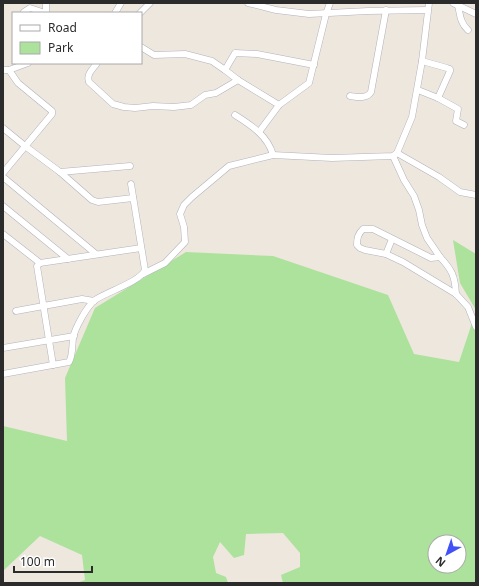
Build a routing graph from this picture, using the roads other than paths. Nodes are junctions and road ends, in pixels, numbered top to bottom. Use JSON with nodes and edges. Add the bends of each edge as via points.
{"nodes":[{"id":1,"x":121,"y":3,"type":"edge"},
{"id":2,"x":150,"y":3,"type":"edge"},
{"id":3,"x":248,"y":3,"type":"edge"},
{"id":4,"x":330,"y":3,"type":"edge"},
{"id":5,"x":429,"y":3,"type":"edge"},
{"id":6,"x":455,"y":4,"type":"edge"},
{"id":7,"x":386,"y":10,"type":"junction"},
{"id":8,"x":428,"y":10,"type":"junction"},
{"id":9,"x":24,"y":12,"type":"dead end"},
{"id":10,"x":43,"y":12,"type":"edge"},
{"id":11,"x":116,"y":12,"type":"edge"},
{"id":12,"x":141,"y":12,"type":"edge"},
{"id":13,"x":326,"y":14,"type":"junction"},
{"id":14,"x":476,"y":14,"type":"edge"},
{"id":15,"x":468,"y":30,"type":"dead end"},
{"id":16,"x":142,"y":48,"type":"edge"},
{"id":17,"x":422,"y":61,"type":"junction"},
{"id":18,"x":25,"y":64,"type":"edge"},
{"id":19,"x":96,"y":64,"type":"edge"},
{"id":20,"x":314,"y":65,"type":"junction"},
{"id":21,"x":6,"y":70,"type":"edge"},
{"id":22,"x":226,"y":70,"type":"junction"},
{"id":23,"x":238,"y":80,"type":"junction"},
{"id":24,"x":418,"y":90,"type":"junction"},
{"id":25,"x":350,"y":96,"type":"dead end"},
{"id":26,"x":438,"y":98,"type":"junction"},
{"id":27,"x":279,"y":105,"type":"junction"},
{"id":28,"x":235,"y":115,"type":"dead end"},
{"id":29,"x":464,"y":125,"type":"dead end"},
{"id":30,"x":3,"y":128,"type":"edge"},
{"id":31,"x":259,"y":132,"type":"junction"},
{"id":32,"x":25,"y":146,"type":"junction"},
{"id":33,"x":395,"y":154,"type":"junction"},
{"id":34,"x":273,"y":155,"type":"junction"},
{"id":35,"x":130,"y":166,"type":"dead end"},
{"id":36,"x":60,"y":172,"type":"junction"},
{"id":37,"x":3,"y":173,"type":"edge"},
{"id":38,"x":3,"y":177,"type":"edge"},
{"id":39,"x":131,"y":184,"type":"dead end"},
{"id":40,"x":476,"y":195,"type":"edge"},
{"id":41,"x":133,"y":198,"type":"junction"},
{"id":42,"x":3,"y":206,"type":"edge"},
{"id":43,"x":3,"y":234,"type":"edge"},
{"id":44,"x":392,"y":239,"type":"junction"},
{"id":45,"x":141,"y":248,"type":"junction"},
{"id":46,"x":96,"y":254,"type":"junction"},
{"id":47,"x":386,"y":254,"type":"junction"},
{"id":48,"x":440,"y":257,"type":"junction"},
{"id":49,"x":68,"y":259,"type":"junction"},
{"id":50,"x":40,"y":263,"type":"junction"},
{"id":51,"x":143,"y":274,"type":"junction"},
{"id":52,"x":456,"y":294,"type":"junction"},
{"id":53,"x":94,"y":301,"type":"junction"},
{"id":54,"x":44,"y":306,"type":"junction"},
{"id":55,"x":16,"y":311,"type":"dead end"},
{"id":56,"x":476,"y":328,"type":"edge"},
{"id":57,"x":74,"y":336,"type":"junction"},
{"id":58,"x":49,"y":341,"type":"junction"},
{"id":59,"x":3,"y":348,"type":"edge"},
{"id":60,"x":53,"y":365,"type":"junction"},
{"id":61,"x":3,"y":374,"type":"edge"}],
"edges":[{"from":1,"to":11,"type":"street"},
{"from":2,"to":12,"type":"street"},
{"from":3,"to":13,"type":"street","via":[[276,10]]},
{"from":4,"to":13,"type":"street"},
{"from":5,"to":8,"type":"street"},
{"from":6,"to":14,"type":"street"},
{"from":6,"to":15,"type":"street","via":[[463,26]]},
{"from":7,"to":8,"type":"street"},
{"from":7,"to":13,"type":"street"},
{"from":7,"to":25,"type":"street","via":[[370,95]]},
{"from":8,"to":17,"type":"street"},
{"from":9,"to":10,"type":"street","via":[[30,8]]},
{"from":13,"to":20,"type":"street"},
{"from":16,"to":22,"type":"street","via":[[158,55],[185,54],[200,57]]},
{"from":17,"to":24,"type":"street"},
{"from":17,"to":26,"type":"street","via":[[450,69]]},
{"from":18,"to":21,"type":"street"},
{"from":19,"to":23,"type":"street","via":[[89,73],[89,82],[113,104],[124,107],[191,105],[205,95],[216,93]]},
{"from":20,"to":22,"type":"street","via":[[257,54],[235,53]]},
{"from":20,"to":27,"type":"street","via":[[309,84]]},
{"from":21,"to":32,"type":"street","via":[[52,111]]},
{"from":22,"to":23,"type":"street"},
{"from":23,"to":27,"type":"street"},
{"from":24,"to":26,"type":"street"},
{"from":24,"to":33,"type":"street","via":[[409,126]]},
{"from":26,"to":29,"type":"street","via":[[458,109],[456,121]]},
{"from":27,"to":31,"type":"street"},
{"from":28,"to":31,"type":"street"},
{"from":30,"to":32,"type":"street"},
{"from":31,"to":34,"type":"street","via":[[270,146]]},
{"from":32,"to":36,"type":"street"},
{"from":32,"to":37,"type":"street"},
{"from":33,"to":34,"type":"street","via":[[332,158]]},
{"from":33,"to":40,"type":"street","via":[[434,174],[460,192]]},
{"from":33,"to":48,"type":"street","via":[[404,180],[414,196],[427,238]]},
{"from":34,"to":51,"type":"street","via":[[229,166],[192,197],[180,214],[185,242],[164,263]]},
{"from":35,"to":36,"type":"street"},
{"from":36,"to":41,"type":"street","via":[[92,200],[98,202]]},
{"from":38,"to":46,"type":"street"},
{"from":39,"to":41,"type":"street"},
{"from":41,"to":45,"type":"street"},
{"from":42,"to":49,"type":"street"},
{"from":43,"to":50,"type":"street"},
{"from":44,"to":47,"type":"street"},
{"from":44,"to":47,"type":"street","via":[[373,229],[363,229],[357,239],[358,247]]},
{"from":44,"to":48,"type":"street","via":[[431,258]]},
{"from":45,"to":46,"type":"street"},
{"from":45,"to":51,"type":"street"},
{"from":46,"to":49,"type":"street"},
{"from":47,"to":52,"type":"street"},
{"from":48,"to":52,"type":"street","via":[[451,269]]},
{"from":49,"to":50,"type":"street"},
{"from":50,"to":54,"type":"street","via":[[37,266]]},
{"from":51,"to":53,"type":"street"},
{"from":52,"to":56,"type":"street","via":[[468,307]]},
{"from":53,"to":54,"type":"street","via":[[82,299]]},
{"from":53,"to":57,"type":"street","via":[[80,320]]},
{"from":54,"to":55,"type":"street"},
{"from":54,"to":58,"type":"street"},
{"from":57,"to":58,"type":"street"},
{"from":57,"to":60,"type":"street","via":[[69,362]]},
{"from":58,"to":59,"type":"street"},
{"from":58,"to":60,"type":"street"},
{"from":60,"to":61,"type":"street"}]}
